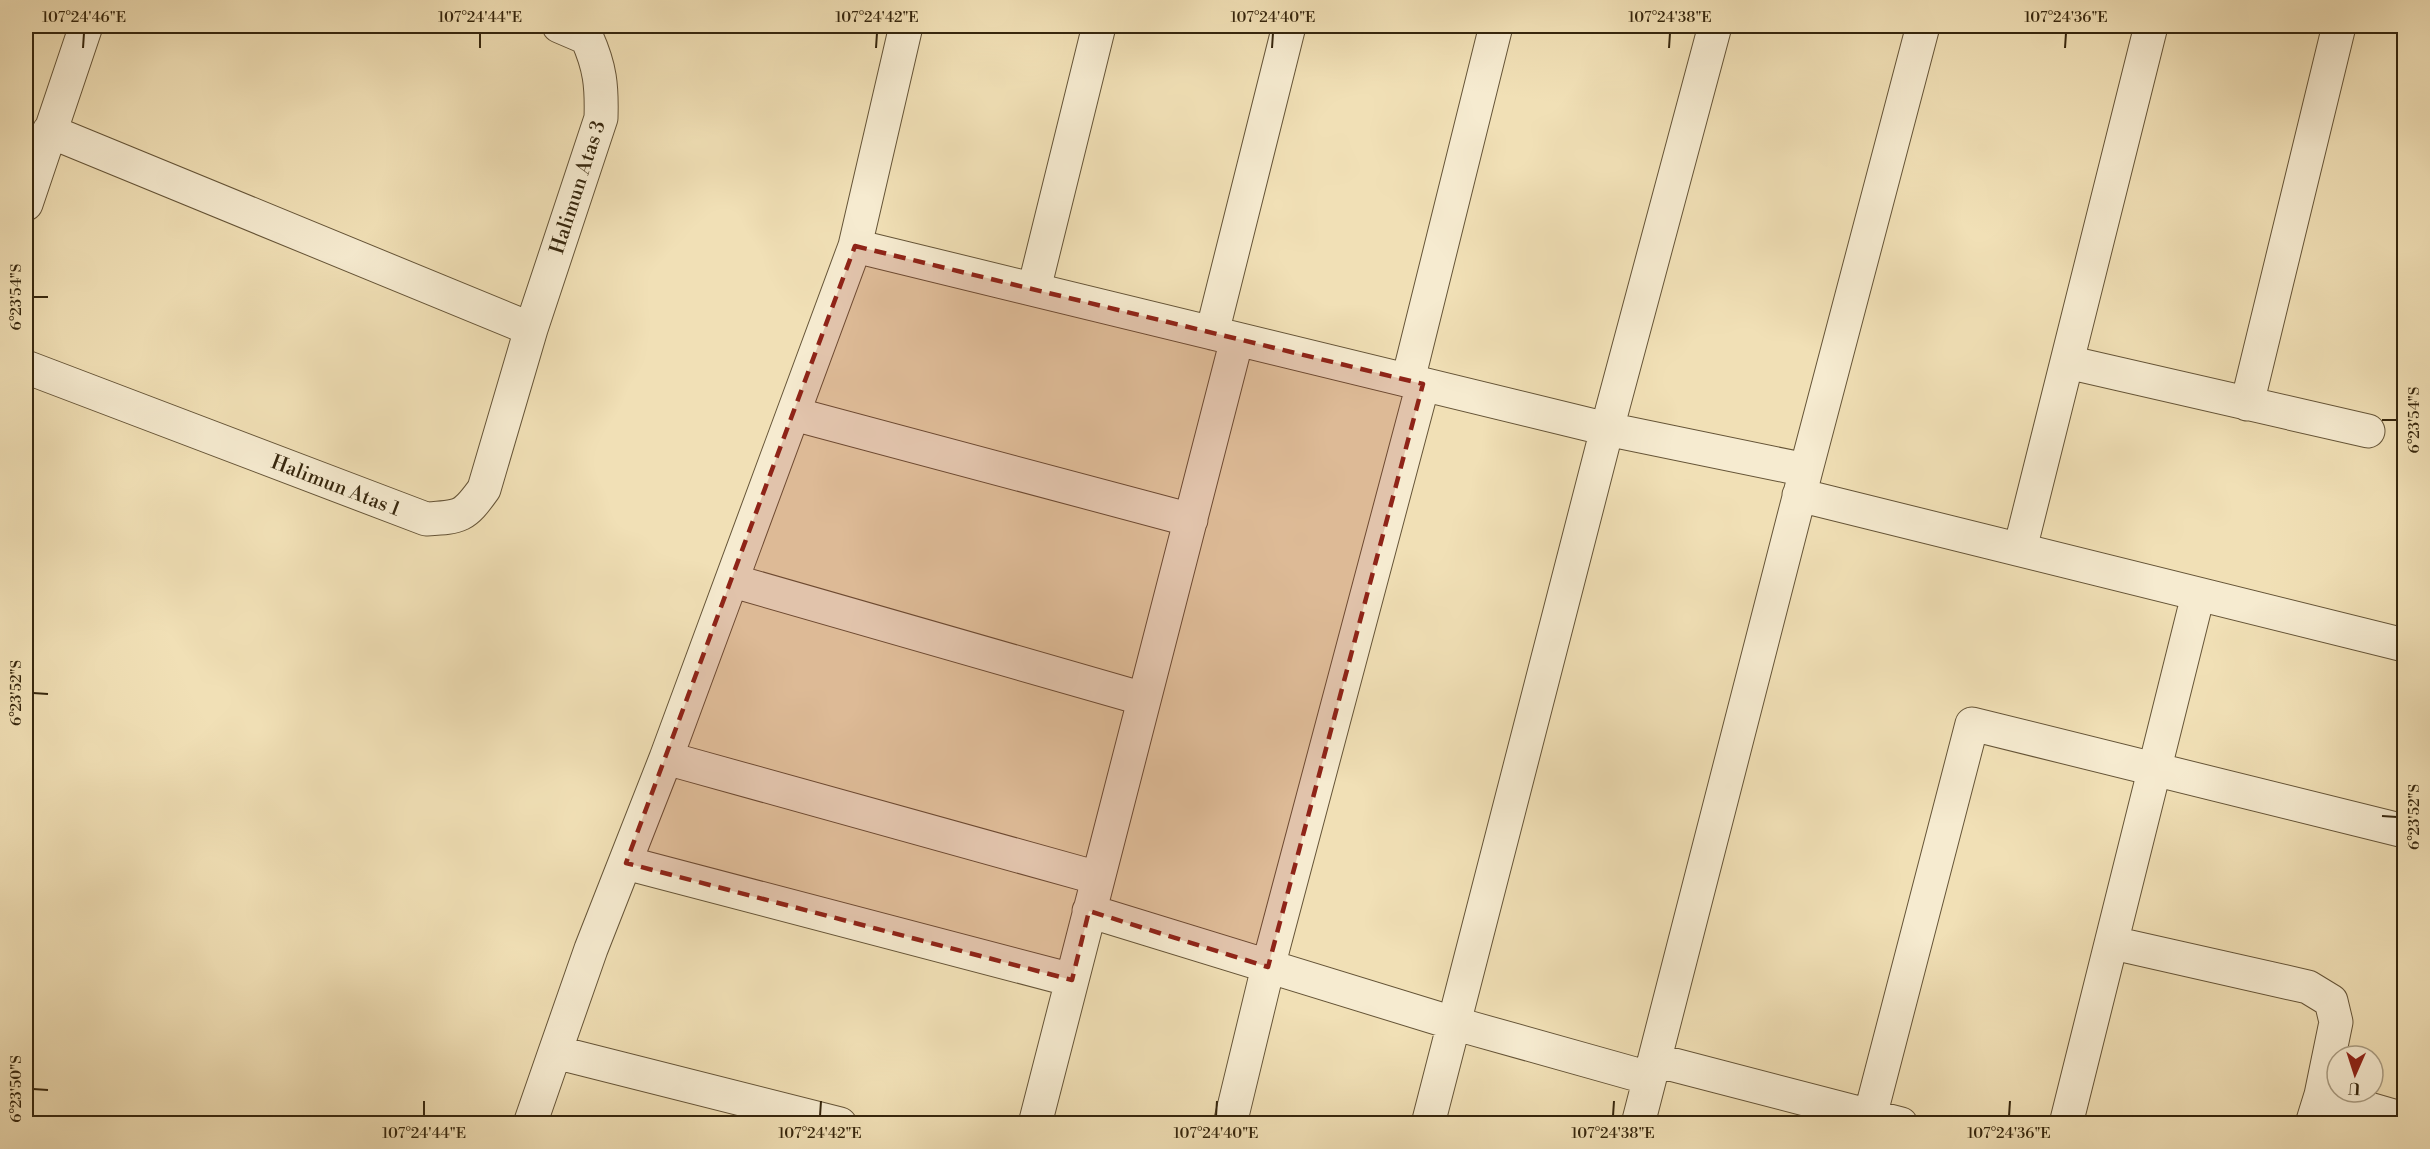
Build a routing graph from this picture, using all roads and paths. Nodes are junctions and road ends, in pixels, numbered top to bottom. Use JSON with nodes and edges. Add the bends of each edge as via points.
{"nodes":[{"id":1,"x":86,"y":26,"type":"edge"},
{"id":2,"x":559,"y":26,"type":"edge"},
{"id":3,"x":906,"y":26,"type":"edge"},
{"id":4,"x":1100,"y":26,"type":"edge"},
{"id":5,"x":1289,"y":26,"type":"edge"},
{"id":6,"x":1496,"y":26,"type":"edge"},
{"id":7,"x":1715,"y":26,"type":"edge"},
{"id":8,"x":1923,"y":26,"type":"edge"},
{"id":9,"x":2151,"y":26,"type":"edge"},
{"id":10,"x":2339,"y":26,"type":"edge"},
{"id":11,"x":49,"y":131,"type":"junction"},
{"id":12,"x":26,"y":204,"type":"edge"},
{"id":13,"x":855,"y":246,"type":"junction"},
{"id":14,"x":1034,"y":289,"type":"junction"},
{"id":15,"x":531,"y":329,"type":"junction"},
{"id":16,"x":1225,"y":336,"type":"junction"},
{"id":17,"x":2067,"y":362,"type":"junction"},
{"id":18,"x":26,"y":367,"type":"edge"},
{"id":19,"x":1415,"y":382,"type":"junction"},
{"id":20,"x":2247,"y":404,"type":"junction"},
{"id":21,"x":794,"y":414,"type":"junction"},
{"id":22,"x":1607,"y":429,"type":"junction"},
{"id":23,"x":2368,"y":431,"type":"dead end"},
{"id":24,"x":1802,"y":482,"type":"junction"},
{"id":25,"x":1191,"y":520,"type":"junction"},
{"id":26,"x":2020,"y":549,"type":"junction"},
{"id":27,"x":733,"y":581,"type":"junction"},
{"id":28,"x":2198,"y":595,"type":"junction"},
{"id":29,"x":2404,"y":645,"type":"edge"},
{"id":30,"x":1144,"y":699,"type":"junction"},
{"id":31,"x":666,"y":758,"type":"junction"},
{"id":32,"x":2156,"y":768,"type":"junction"},
{"id":33,"x":2404,"y":831,"type":"edge"},
{"id":34,"x":626,"y":863,"type":"junction"},
{"id":35,"x":1098,"y":878,"type":"junction"},
{"id":36,"x":1089,"y":911,"type":"junction"},
{"id":37,"x":2112,"y":943,"type":"junction"},
{"id":38,"x":1268,"y":967,"type":"junction"},
{"id":39,"x":1072,"y":980,"type":"junction"},
{"id":40,"x":1453,"y":1023,"type":"junction"},
{"id":41,"x":555,"y":1052,"type":"junction"},
{"id":42,"x":1652,"y":1069,"type":"junction"},
{"id":43,"x":2316,"y":1109,"type":"edge"},
{"id":44,"x":2404,"y":1119,"type":"edge"},
{"id":45,"x":1880,"y":1121,"type":"edge"},
{"id":46,"x":530,"y":1124,"type":"edge"},
{"id":47,"x":840,"y":1124,"type":"edge"},
{"id":48,"x":1035,"y":1124,"type":"edge"},
{"id":49,"x":1230,"y":1124,"type":"edge"},
{"id":50,"x":1428,"y":1124,"type":"edge"},
{"id":51,"x":1638,"y":1124,"type":"edge"},
{"id":52,"x":2066,"y":1124,"type":"edge"}],
"edges":[{"from":1,"to":11,"type":"street"},
{"from":2,"to":15,"type":"street","name":"Halimun Atas 3","via":[[587,38],[597,59],[602,85],[601,118]]},
{"from":3,"to":13,"type":"street"},
{"from":4,"to":14,"type":"street"},
{"from":5,"to":16,"type":"street"},
{"from":6,"to":19,"type":"street"},
{"from":7,"to":22,"type":"street"},
{"from":8,"to":24,"type":"street"},
{"from":9,"to":17,"type":"street"},
{"from":10,"to":20,"type":"street"},
{"from":11,"to":12,"type":"street"},
{"from":11,"to":15,"type":"street"},
{"from":13,"to":14,"type":"street"},
{"from":13,"to":21,"type":"street"},
{"from":14,"to":16,"type":"street"},
{"from":15,"to":18,"type":"street","name":"Halimun Atas 1","via":[[484,489],[468,511],[454,517],[426,519]]},
{"from":16,"to":19,"type":"street"},
{"from":16,"to":25,"type":"street"},
{"from":17,"to":20,"type":"street"},
{"from":17,"to":26,"type":"street"},
{"from":19,"to":22,"type":"street"},
{"from":19,"to":38,"type":"street"},
{"from":20,"to":23,"type":"street"},
{"from":21,"to":25,"type":"street"},
{"from":21,"to":27,"type":"street"},
{"from":22,"to":24,"type":"street"},
{"from":22,"to":40,"type":"street"},
{"from":24,"to":26,"type":"street"},
{"from":24,"to":42,"type":"street"},
{"from":25,"to":30,"type":"street"},
{"from":26,"to":28,"type":"street"},
{"from":27,"to":30,"type":"street"},
{"from":27,"to":31,"type":"street"},
{"from":28,"to":29,"type":"street"},
{"from":28,"to":32,"type":"street"},
{"from":30,"to":35,"type":"street"},
{"from":31,"to":34,"type":"street"},
{"from":31,"to":35,"type":"street"},
{"from":32,"to":33,"type":"street"},
{"from":32,"to":37,"type":"street"},
{"from":32,"to":45,"type":"street","via":[[1972,724]]},
{"from":34,"to":39,"type":"street"},
{"from":34,"to":41,"type":"street"},
{"from":35,"to":36,"type":"street"},
{"from":36,"to":38,"type":"street"},
{"from":36,"to":39,"type":"street"},
{"from":37,"to":43,"type":"street","via":[[2308,987],[2331,1002],[2336,1022]]},
{"from":37,"to":52,"type":"street"},
{"from":38,"to":40,"type":"street"},
{"from":38,"to":49,"type":"street"},
{"from":39,"to":48,"type":"street"},
{"from":40,"to":42,"type":"street"},
{"from":40,"to":50,"type":"street"},
{"from":41,"to":46,"type":"street"},
{"from":41,"to":47,"type":"street"},
{"from":42,"to":45,"type":"street"},
{"from":42,"to":51,"type":"street"},
{"from":43,"to":44,"type":"street"}]}
